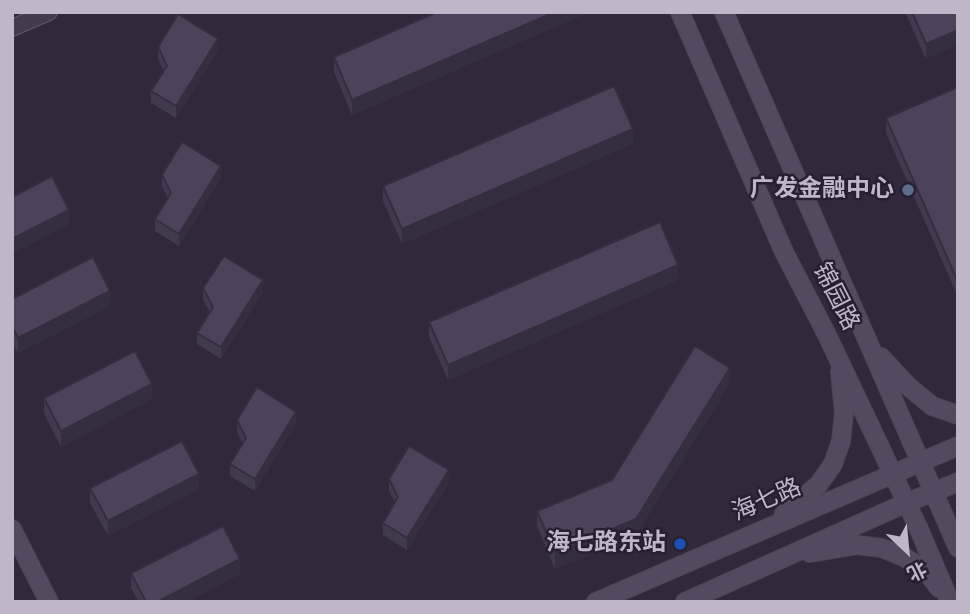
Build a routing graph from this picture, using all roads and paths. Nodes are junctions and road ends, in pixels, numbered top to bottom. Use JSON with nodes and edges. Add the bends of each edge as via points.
{"nodes":[{"id":1,"x":49,"y":12,"type":"edge"},
{"id":2,"x":680,"y":12,"type":"edge"},
{"id":3,"x":724,"y":12,"type":"edge"},
{"id":4,"x":12,"y":29,"type":"edge"},
{"id":5,"x":871,"y":347,"type":"junction"},
{"id":6,"x":840,"y":362,"type":"junction"},
{"id":7,"x":958,"y":415,"type":"edge"},
{"id":8,"x":958,"y":446,"type":"edge"},
{"id":9,"x":921,"y":462,"type":"junction"},
{"id":10,"x":893,"y":475,"type":"junction"},
{"id":11,"x":958,"y":482,"type":"edge"},
{"id":12,"x":933,"y":493,"type":"junction"},
{"id":13,"x":906,"y":503,"type":"junction"},
{"id":14,"x":12,"y":512,"type":"edge"},
{"id":15,"x":769,"y":526,"type":"junction"},
{"id":16,"x":15,"y":534,"type":"edge"},
{"id":17,"x":958,"y":548,"type":"edge"},
{"id":18,"x":782,"y":558,"type":"junction"},
{"id":19,"x":49,"y":602,"type":"edge"},
{"id":20,"x":596,"y":602,"type":"edge"},
{"id":21,"x":685,"y":602,"type":"edge"},
{"id":22,"x":950,"y":602,"type":"edge"}],
"edges":[{"from":1,"to":4,"type":"street"},
{"from":2,"to":6,"type":"main road","name":"锦园路","via":[[784,252]]},
{"from":3,"to":5,"type":"main road","name":"锦园路"},
{"from":5,"to":7,"type":"main road","via":[[932,406]]},
{"from":5,"to":9,"type":"main road","name":"锦园路"},
{"from":6,"to":10,"type":"main road","name":"锦园路"},
{"from":6,"to":15,"type":"main road","via":[[844,413],[833,464],[819,484]]},
{"from":8,"to":9,"type":"main road","name":"海七路"},
{"from":9,"to":10,"type":"main road","name":"海七路"},
{"from":9,"to":12,"type":"main road","name":"锦园路"},
{"from":10,"to":13,"type":"main road","name":"锦园路"},
{"from":10,"to":15,"type":"main road","name":"海七路"},
{"from":11,"to":12,"type":"main road"},
{"from":12,"to":13,"type":"main road"},
{"from":12,"to":17,"type":"main road","name":"锦园路"},
{"from":13,"to":18,"type":"main road"},
{"from":13,"to":22,"type":"main road","name":"锦园路"},
{"from":14,"to":16,"type":"main road"},
{"from":15,"to":20,"type":"main road","name":"海七路"},
{"from":16,"to":19,"type":"main road"},
{"from":18,"to":21,"type":"main road"},
{"from":18,"to":22,"type":"main road","via":[[857,545],[882,548],[926,571]]}]}
